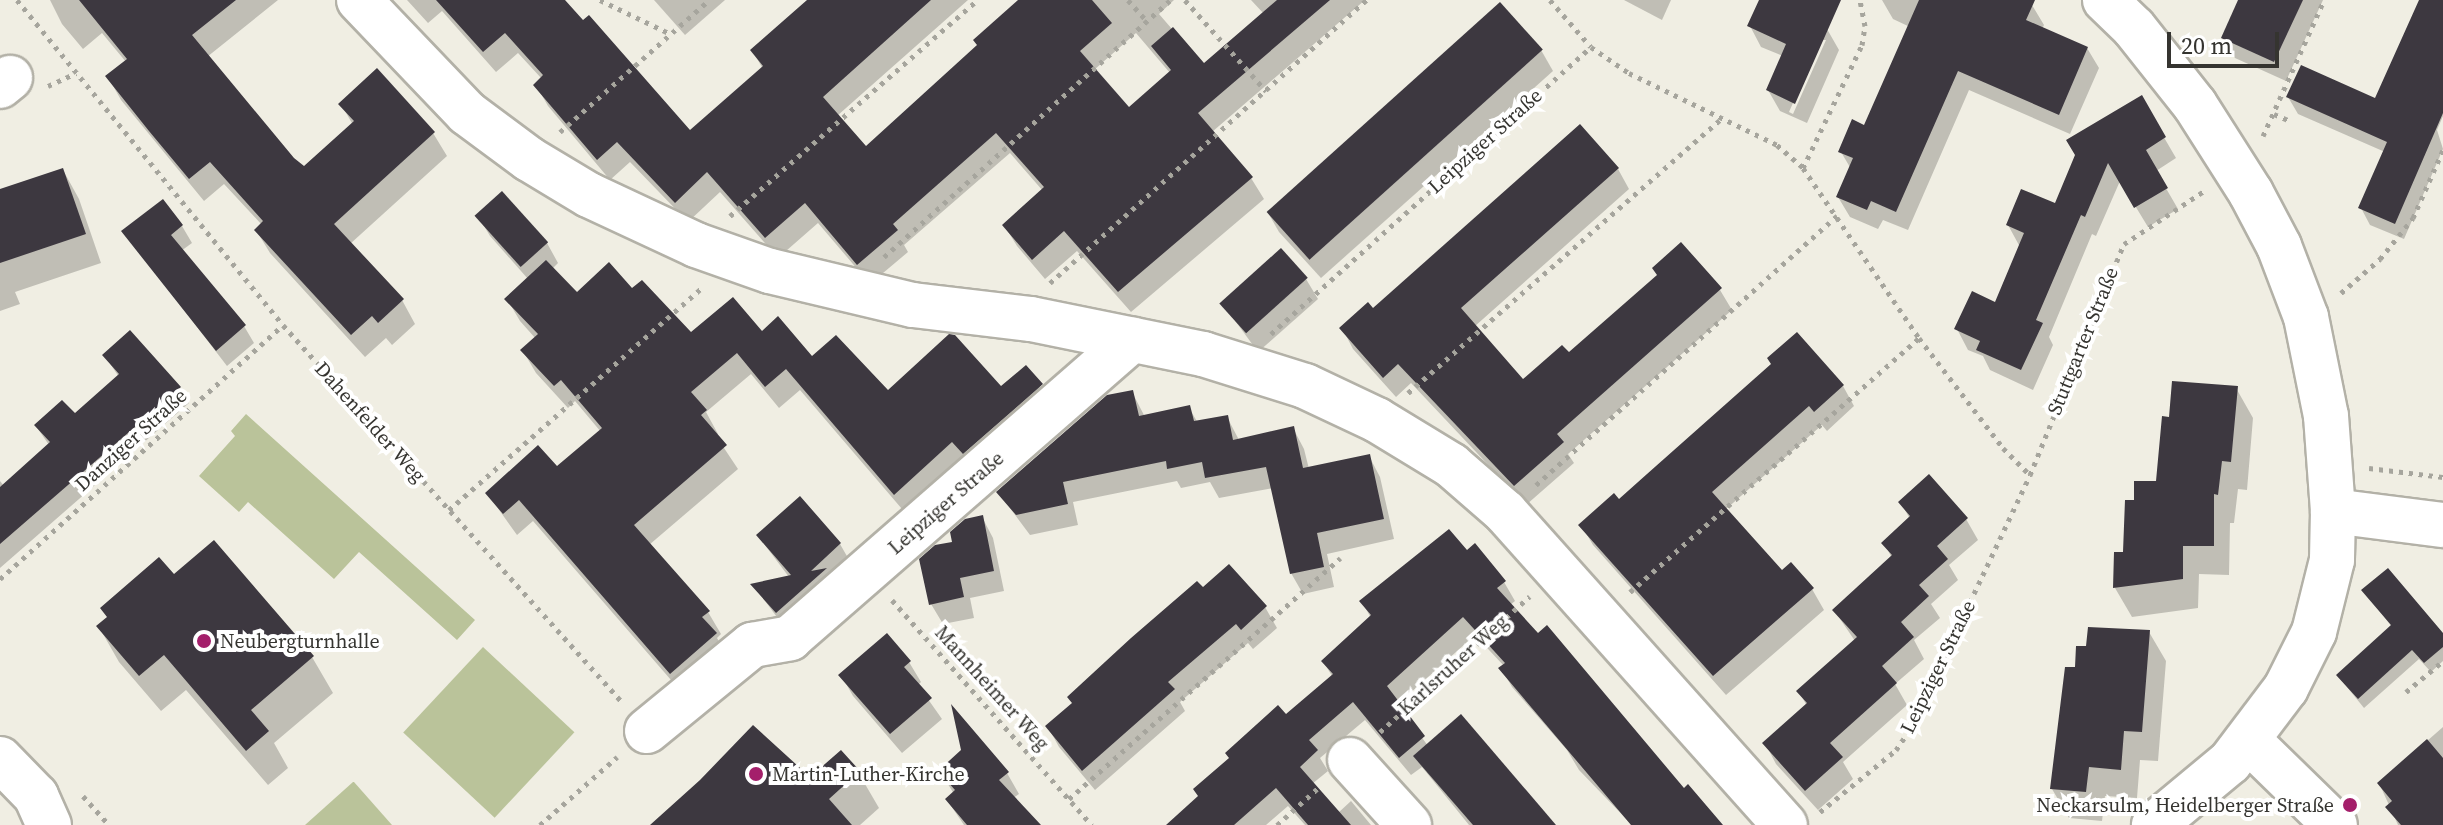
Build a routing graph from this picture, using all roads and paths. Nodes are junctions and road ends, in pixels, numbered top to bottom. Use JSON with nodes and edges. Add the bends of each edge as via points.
{"nodes":[{"id":1,"x":17,"y":0,"type":"edge"},
{"id":2,"x":359,"y":0,"type":"edge"},
{"id":3,"x":600,"y":0,"type":"edge"},
{"id":4,"x":709,"y":0,"type":"edge"},
{"id":5,"x":978,"y":0,"type":"edge"},
{"id":6,"x":1128,"y":0,"type":"edge"},
{"id":7,"x":1170,"y":0,"type":"edge"},
{"id":8,"x":1185,"y":0,"type":"edge"},
{"id":9,"x":1367,"y":0,"type":"edge"},
{"id":10,"x":1550,"y":0,"type":"edge"},
{"id":11,"x":1860,"y":0,"type":"edge"},
{"id":12,"x":2105,"y":0,"type":"edge"},
{"id":13,"x":2324,"y":0,"type":"edge"},
{"id":14,"x":1146,"y":20,"type":"junction"},
{"id":15,"x":672,"y":34,"type":"junction"},
{"id":16,"x":1591,"y":47,"type":"junction"},
{"id":17,"x":1266,"y":91,"type":"junction"},
{"id":18,"x":2274,"y":114,"type":"junction"},
{"id":19,"x":1722,"y":118,"type":"junction"},
{"id":20,"x":2288,"y":120,"type":"dead end"},
{"id":21,"x":2443,"y":150,"type":"edge"},
{"id":22,"x":529,"y":159,"type":"junction"},
{"id":23,"x":2233,"y":164,"type":"junction"},
{"id":24,"x":1803,"y":168,"type":"junction"},
{"id":25,"x":1837,"y":216,"type":"junction"},
{"id":26,"x":714,"y":253,"type":"junction"},
{"id":27,"x":848,"y":290,"type":"junction"},
{"id":28,"x":2306,"y":317,"type":"junction"},
{"id":29,"x":1031,"y":319,"type":"junction"},
{"id":30,"x":283,"y":325,"type":"junction"},
{"id":31,"x":1919,"y":338,"type":"junction"},
{"id":32,"x":1132,"y":340,"type":"junction"},
{"id":33,"x":1237,"y":364,"type":"junction"},
{"id":34,"x":1377,"y":420,"type":"junction"},
{"id":35,"x":2329,"y":463,"type":"junction"},
{"id":36,"x":2030,"y":475,"type":"junction"},
{"id":37,"x":2443,"y":477,"type":"edge"},
{"id":38,"x":449,"y":510,"type":"junction"},
{"id":39,"x":2333,"y":511,"type":"junction"},
{"id":40,"x":1505,"y":512,"type":"junction"},
{"id":41,"x":2443,"y":525,"type":"edge"},
{"id":42,"x":1340,"y":558,"type":"dead end"},
{"id":43,"x":1557,"y":571,"type":"junction"},
{"id":44,"x":868,"y":572,"type":"junction"},
{"id":45,"x":0,"y":579,"type":"edge"},
{"id":46,"x":1599,"y":619,"type":"junction"},
{"id":47,"x":2443,"y":661,"type":"edge"},
{"id":48,"x":2406,"y":692,"type":"dead end"},
{"id":49,"x":647,"y":731,"type":"junction"},
{"id":50,"x":2249,"y":741,"type":"junction"},
{"id":51,"x":0,"y":759,"type":"edge"},
{"id":52,"x":1350,"y":760,"type":"junction"},
{"id":53,"x":1069,"y":799,"type":"junction"},
{"id":54,"x":1800,"y":820,"type":"edge"},
{"id":55,"x":49,"y":825,"type":"edge"},
{"id":56,"x":540,"y":825,"type":"edge"},
{"id":57,"x":1092,"y":825,"type":"edge"},
{"id":58,"x":1277,"y":825,"type":"edge"},
{"id":59,"x":1409,"y":825,"type":"edge"},
{"id":60,"x":2154,"y":825,"type":"edge"},
{"id":61,"x":2335,"y":825,"type":"edge"}],
"edges":[{"from":1,"to":30,"type":"path","name":"Dahenfelder Weg"},
{"from":2,"to":22,"type":"street","via":[[467,113]]},
{"from":3,"to":15,"type":"path"},
{"from":4,"to":15,"type":"path"},
{"from":5,"to":26,"type":"path"},
{"from":6,"to":14,"type":"path"},
{"from":7,"to":14,"type":"path"},
{"from":8,"to":17,"type":"path"},
{"from":9,"to":17,"type":"path"},
{"from":10,"to":16,"type":"path"},
{"from":11,"to":24,"type":"path","via":[[1862,45]]},
{"from":12,"to":23,"type":"street","via":[[2195,105]]},
{"from":13,"to":18,"type":"path","name":"Stuttgarter Straße"},
{"from":14,"to":27,"type":"path"},
{"from":15,"to":22,"type":"path"},
{"from":16,"to":19,"type":"path","via":[[1629,73]]},
{"from":16,"to":33,"type":"path","name":"Leipziger Straße"},
{"from":17,"to":29,"type":"path","via":[[1051,282]]},
{"from":18,"to":20,"type":"path"},
{"from":18,"to":23,"type":"path","name":"Stuttgarter Straße","via":[[2264,135]]},
{"from":19,"to":24,"type":"path","via":[[1777,145]]},
{"from":19,"to":34,"type":"path"},
{"from":21,"to":28,"type":"path","via":[[2413,218],[2397,239],[2345,290]]},
{"from":22,"to":26,"type":"street","via":[[589,195]]},
{"from":23,"to":28,"type":"street","via":[[2279,246]]},
{"from":23,"to":36,"type":"path","name":"Stuttgarter Straße","via":[[2124,244]]},
{"from":24,"to":25,"type":"path"},
{"from":25,"to":31,"type":"path"},
{"from":25,"to":40,"type":"path"},
{"from":26,"to":27,"type":"street"},
{"from":26,"to":38,"type":"path"},
{"from":27,"to":29,"type":"street","via":[[913,305]]},
{"from":28,"to":35,"type":"street","via":[[2326,416]]},
{"from":29,"to":32,"type":"street"},
{"from":30,"to":38,"type":"path","name":"Dahenfelder Weg"},
{"from":30,"to":45,"type":"path","name":"Danziger Straße"},
{"from":31,"to":36,"type":"path"},
{"from":31,"to":46,"type":"path"},
{"from":32,"to":33,"type":"street"},
{"from":32,"to":44,"type":"street","name":"Leipziger Straße"},
{"from":33,"to":34,"type":"street","via":[[1305,386]]},
{"from":34,"to":40,"type":"street","via":[[1451,465]]},
{"from":35,"to":37,"type":"path"},
{"from":35,"to":39,"type":"street"},
{"from":36,"to":54,"type":"path","name":"Leipziger Straße","via":[[1896,750]]},
{"from":38,"to":49,"type":"path","name":"Dahenfelder Weg"},
{"from":39,"to":41,"type":"street"},
{"from":39,"to":50,"type":"street","via":[[2332,560],[2314,632],[2286,688]]},
{"from":40,"to":43,"type":"street"},
{"from":42,"to":53,"type":"path"},
{"from":43,"to":46,"type":"street"},
{"from":43,"to":52,"type":"path","name":"Karlsruher Weg"},
{"from":44,"to":49,"type":"street","name":"Leipziger Straße","via":[[790,638],[752,645]]},
{"from":44,"to":53,"type":"path","name":"Mannheimer Weg"},
{"from":46,"to":54,"type":"street"},
{"from":47,"to":48,"type":"path"},
{"from":49,"to":56,"type":"path"},
{"from":50,"to":60,"type":"street"},
{"from":50,"to":61,"type":"street"},
{"from":51,"to":55,"type":"street","via":[[36,796]]},
{"from":52,"to":58,"type":"path","name":"Karlsruher Weg"},
{"from":52,"to":59,"type":"street"},
{"from":53,"to":57,"type":"path","name":"Mannheimer Weg"}]}
